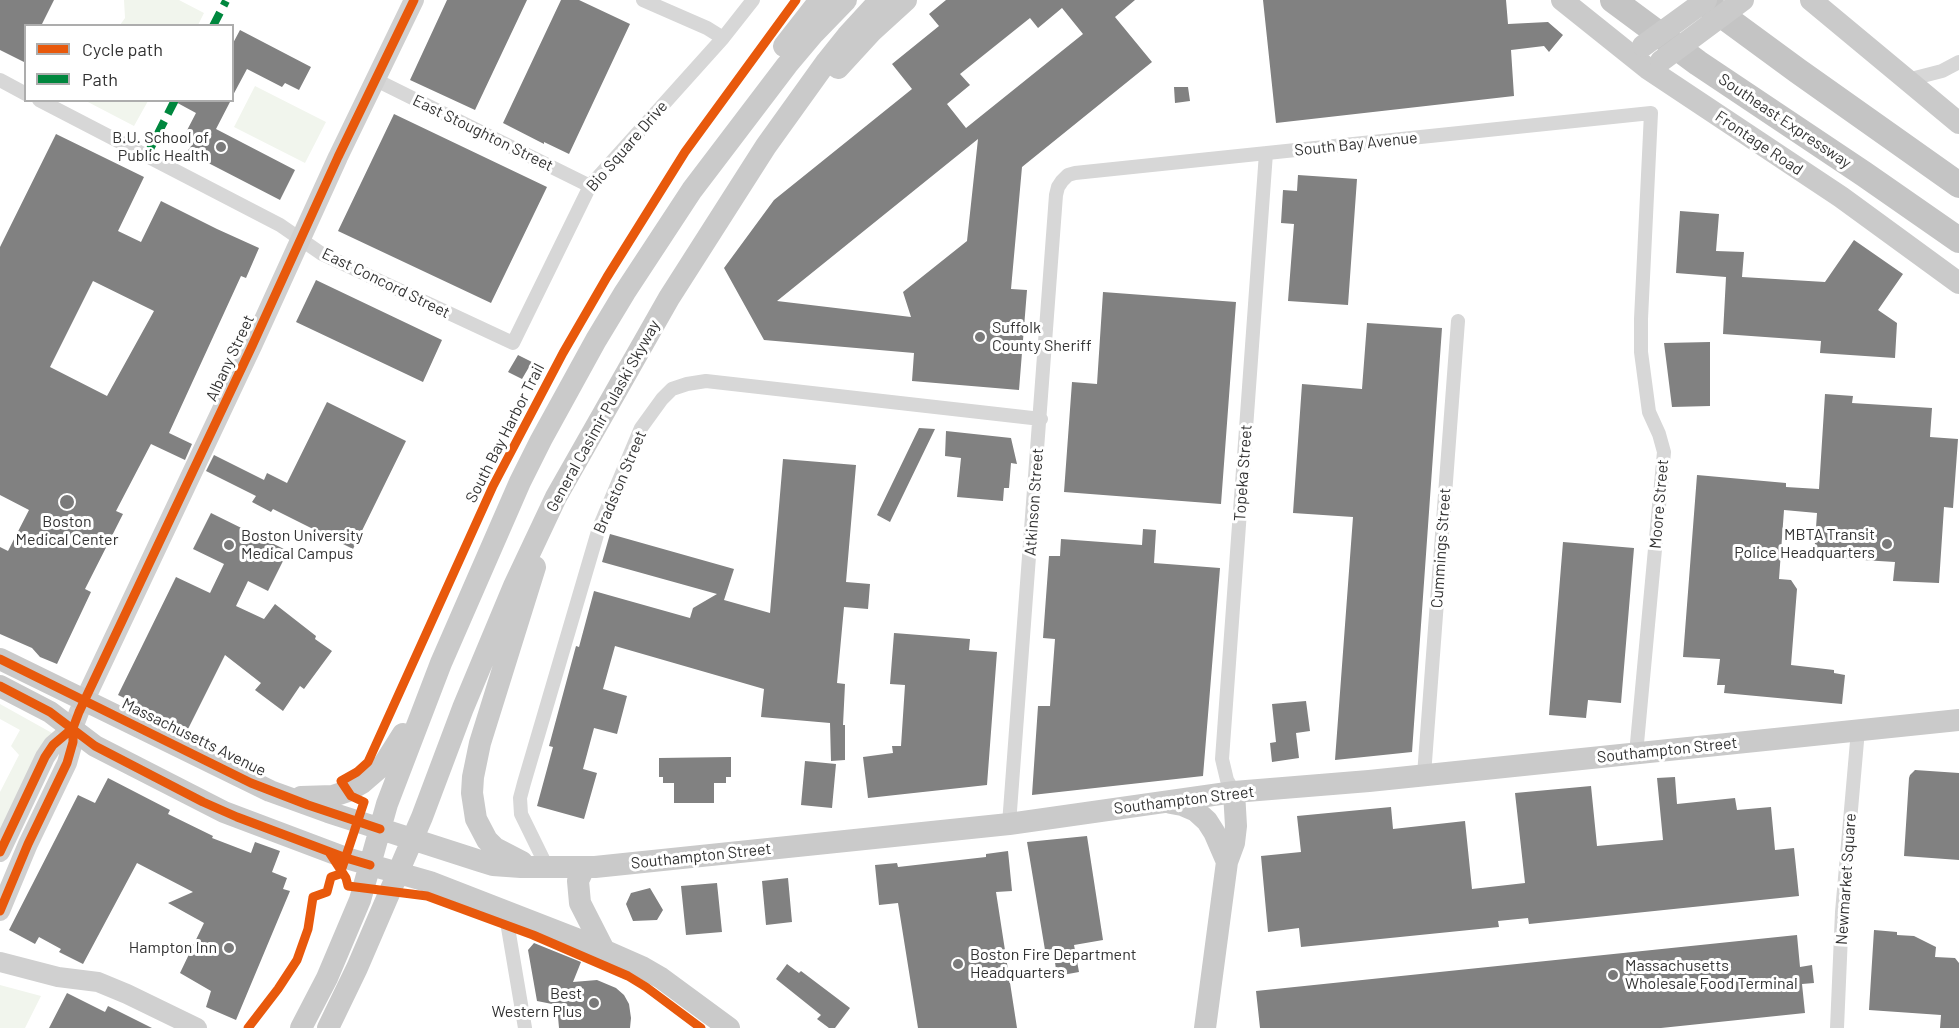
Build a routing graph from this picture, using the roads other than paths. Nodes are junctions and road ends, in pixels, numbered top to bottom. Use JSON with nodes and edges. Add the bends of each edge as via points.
{"nodes":[{"id":1,"x":414,"y":0,"type":"edge"},
{"id":2,"x":644,"y":0,"type":"edge"},
{"id":3,"x":753,"y":0,"type":"edge"},
{"id":4,"x":820,"y":0,"type":"edge"},
{"id":5,"x":846,"y":0,"type":"edge"},
{"id":6,"x":880,"y":0,"type":"edge"},
{"id":7,"x":906,"y":0,"type":"edge"},
{"id":8,"x":1562,"y":0,"type":"edge"},
{"id":9,"x":1613,"y":0,"type":"edge"},
{"id":10,"x":1701,"y":0,"type":"edge"},
{"id":11,"x":1706,"y":0,"type":"edge"},
{"id":12,"x":1732,"y":0,"type":"edge"},
{"id":13,"x":1743,"y":0,"type":"edge"},
{"id":14,"x":1811,"y":0,"type":"edge"},
{"id":15,"x":723,"y":38,"type":"junction"},
{"id":16,"x":1646,"y":58,"type":"junction"},
{"id":17,"x":1959,"y":62,"type":"edge"},
{"id":18,"x":1798,"y":71,"type":"junction"},
{"id":19,"x":376,"y":80,"type":"junction"},
{"id":20,"x":1907,"y":80,"type":"junction"},
{"id":21,"x":0,"y":81,"type":"edge"},
{"id":22,"x":24,"y":92,"type":"edge"},
{"id":23,"x":797,"y":101,"type":"junction"},
{"id":24,"x":43,"y":102,"type":"edge"},
{"id":25,"x":1651,"y":113,"type":"joint"},
{"id":26,"x":1959,"y":123,"type":"edge"},
{"id":27,"x":722,"y":150,"type":"junction"},
{"id":28,"x":1266,"y":153,"type":"junction"},
{"id":29,"x":1062,"y":181,"type":"joint"},
{"id":30,"x":1959,"y":185,"type":"edge"},
{"id":31,"x":590,"y":186,"type":"junction"},
{"id":32,"x":301,"y":238,"type":"junction"},
{"id":33,"x":1959,"y":240,"type":"edge"},
{"id":34,"x":1959,"y":283,"type":"edge"},
{"id":35,"x":1458,"y":321,"type":"dead end"},
{"id":36,"x":513,"y":343,"type":"joint"},
{"id":37,"x":1041,"y":419,"type":"junction"},
{"id":38,"x":548,"y":513,"type":"junction"},
{"id":39,"x":0,"y":659,"type":"edge"},
{"id":40,"x":0,"y":686,"type":"edge"},
{"id":41,"x":85,"y":700,"type":"junction"},
{"id":42,"x":426,"y":701,"type":"junction"},
{"id":43,"x":1959,"y":720,"type":"edge"},
{"id":44,"x":74,"y":728,"type":"junction"},
{"id":45,"x":1858,"y":730,"type":"junction"},
{"id":46,"x":1636,"y":754,"type":"junction"},
{"id":47,"x":1424,"y":775,"type":"junction"},
{"id":48,"x":270,"y":791,"type":"junction"},
{"id":49,"x":1234,"y":792,"type":"junction"},
{"id":50,"x":1160,"y":802,"type":"junction"},
{"id":51,"x":1009,"y":824,"type":"junction"},
{"id":52,"x":380,"y":829,"type":"junction"},
{"id":53,"x":413,"y":839,"type":"junction"},
{"id":54,"x":0,"y":852,"type":"edge"},
{"id":55,"x":1227,"y":862,"type":"junction"},
{"id":56,"x":370,"y":865,"type":"junction"},
{"id":57,"x":547,"y":867,"type":"junction"},
{"id":58,"x":584,"y":868,"type":"junction"},
{"id":59,"x":398,"y":873,"type":"junction"},
{"id":60,"x":505,"y":910,"type":"junction"},
{"id":61,"x":0,"y":911,"type":"edge"},
{"id":62,"x":604,"y":950,"type":"junction"},
{"id":63,"x":0,"y":962,"type":"edge"},
{"id":64,"x":197,"y":1028,"type":"edge"},
{"id":65,"x":301,"y":1028,"type":"edge"},
{"id":66,"x":328,"y":1028,"type":"edge"},
{"id":67,"x":525,"y":1028,"type":"edge"},
{"id":68,"x":729,"y":1028,"type":"edge"},
{"id":69,"x":1205,"y":1028,"type":"edge"},
{"id":70,"x":1837,"y":1028,"type":"edge"}],
"edges":[{"from":1,"to":19,"type":"main road","name":"Albany Street"},
{"from":2,"to":15,"type":"street"},
{"from":3,"to":15,"type":"street","name":"Bio Square Drive"},
{"from":4,"to":27,"type":"main road","via":[[754,89]]},
{"from":5,"to":27,"type":"main road","via":[[787,65]]},
{"from":6,"to":23,"type":"main road","name":"General Casimir Pulaski Skyway"},
{"from":7,"to":23,"type":"main road","via":[[840,67]]},
{"from":8,"to":16,"type":"main road","name":"Frontage Road"},
{"from":9,"to":33,"type":"highway","name":"Southeast Expressway","via":[[1698,63]]},
{"from":10,"to":18,"type":"highway"},
{"from":11,"to":16,"type":"main road","bridge":true},
{"from":12,"to":18,"type":"highway"},
{"from":13,"to":16,"type":"main road","bridge":true},
{"from":14,"to":20,"type":"main road"},
{"from":15,"to":31,"type":"street","name":"Bio Square Drive"},
{"from":16,"to":34,"type":"main road","name":"Frontage Road"},
{"from":17,"to":20,"type":"street"},
{"from":18,"to":30,"type":"highway"},
{"from":19,"to":31,"type":"street","name":"East Stoughton Street"},
{"from":19,"to":32,"type":"main road","name":"Albany Street"},
{"from":20,"to":26,"type":"main road"},
{"from":21,"to":22,"type":"street"},
{"from":23,"to":38,"type":"main road","name":"General Casimir Pulaski Skyway","via":[[669,298]]},
{"from":24,"to":32,"type":"street","name":"East Concord Street"},
{"from":25,"to":28,"type":"street","name":"South Bay Avenue"},
{"from":25,"to":46,"type":"street","name":"Moore Street","via":[[1641,352],[1649,412],[1664,452]]},
{"from":27,"to":42,"type":"main road","via":[[625,291],[541,440]]},
{"from":28,"to":29,"type":"street","name":"South Bay Avenue","via":[[1076,172]]},
{"from":28,"to":49,"type":"street","name":"Topeka Street","via":[[1222,759]]},
{"from":29,"to":37,"type":"street","name":"Atkinson Street","via":[[1056,195]]},
{"from":31,"to":36,"type":"street","name":"Bio Square Drive"},
{"from":32,"to":36,"type":"street","name":"East Concord Street","via":[[322,254]]},
{"from":32,"to":41,"type":"main road","name":"Albany Street"},
{"from":35,"to":47,"type":"street","name":"Cummings Street"},
{"from":37,"to":51,"type":"street","name":"Atkinson Street"},
{"from":37,"to":57,"type":"street","name":"Bradston Street","via":[[706,381],[687,384],[667,394],[641,428],[599,528],[520,798],[521,814]]},
{"from":38,"to":53,"type":"main road","name":"General Casimir Pulaski Skyway","via":[[471,688]]},
{"from":38,"to":57,"type":"main road","via":[[531,583],[480,743],[472,793],[476,819],[495,848],[523,863]]},
{"from":39,"to":41,"type":"main road","name":"Massachusetts Avenue"},
{"from":40,"to":44,"type":"main road"},
{"from":41,"to":44,"type":"main road","name":"Albany Street"},
{"from":41,"to":48,"type":"main road","name":"Massachusetts Avenue"},
{"from":42,"to":48,"type":"main road","via":[[384,764],[355,788],[320,797]]},
{"from":42,"to":52,"type":"main road"},
{"from":43,"to":45,"type":"main road","name":"Southampton Street"},
{"from":44,"to":54,"type":"main road","name":"Albany Street","via":[[45,757]]},
{"from":44,"to":56,"type":"main road","via":[[95,746],[224,812]]},
{"from":44,"to":61,"type":"main road","name":"Albany Street","via":[[67,763]]},
{"from":45,"to":46,"type":"main road","name":"Southampton Street"},
{"from":45,"to":70,"type":"street","name":"Newmarket Square","via":[[1842,912]]},
{"from":46,"to":47,"type":"main road","name":"Southampton Street"},
{"from":47,"to":49,"type":"main road","name":"Southampton Street"},
{"from":48,"to":52,"type":"main road","name":"Massachusetts Avenue"},
{"from":49,"to":50,"type":"main road","name":"Southampton Street"},
{"from":49,"to":55,"type":"main road","via":[[1236,826]]},
{"from":50,"to":51,"type":"main road","name":"Southampton Street"},
{"from":50,"to":55,"type":"main road","via":[[1196,811],[1214,831]]},
{"from":51,"to":58,"type":"main road","name":"Southampton Street"},
{"from":52,"to":53,"type":"main road","name":"Massachusetts Avenue"},
{"from":52,"to":56,"type":"main road"},
{"from":53,"to":57,"type":"main road","name":"Southampton Street","via":[[493,865]]},
{"from":53,"to":59,"type":"main road","name":"General Casimir Pulaski Skyway"},
{"from":55,"to":69,"type":"main road"},
{"from":56,"to":59,"type":"main road"},
{"from":56,"to":65,"type":"main road","via":[[360,900],[327,978]]},
{"from":57,"to":58,"type":"main road","name":"Southampton Street"},
{"from":58,"to":62,"type":"main road","via":[[578,880],[579,899]]},
{"from":59,"to":60,"type":"main road"},
{"from":59,"to":66,"type":"main road","name":"General Casimir Pulaski Skyway"},
{"from":60,"to":62,"type":"main road"},
{"from":60,"to":67,"type":"street"},
{"from":62,"to":68,"type":"main road","via":[[661,978]]},
{"from":63,"to":64,"type":"main road","via":[[58,977],[98,982]]}]}
